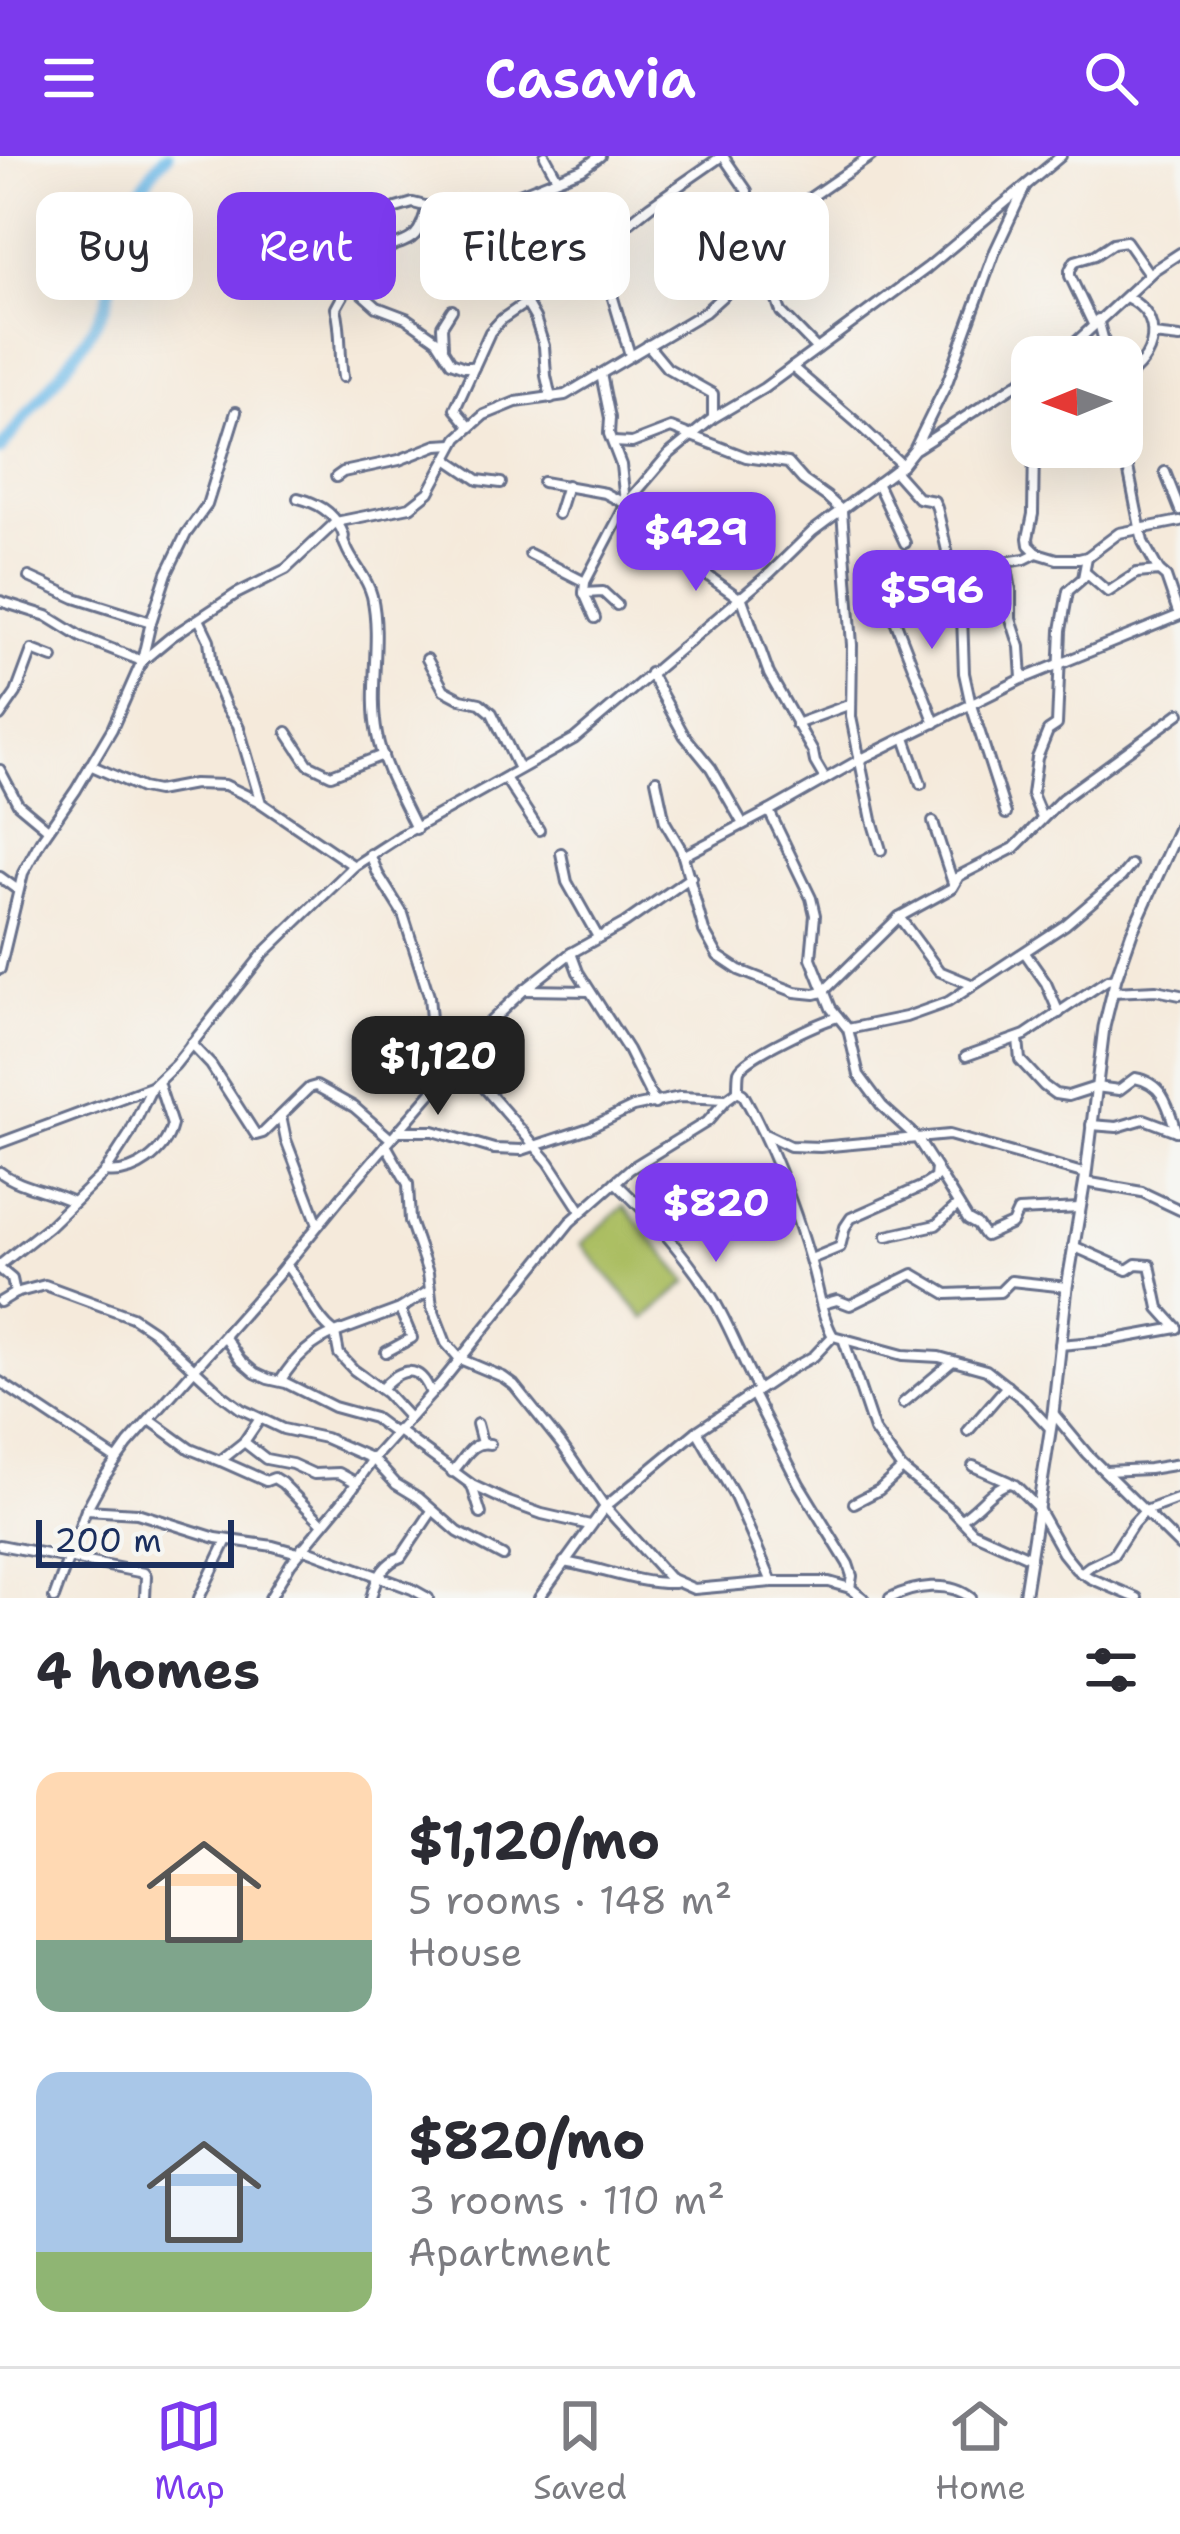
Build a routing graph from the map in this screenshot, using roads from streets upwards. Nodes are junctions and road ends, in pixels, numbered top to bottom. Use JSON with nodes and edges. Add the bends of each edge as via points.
{"nodes":[{"id":1,"x":545,"y":156,"type":"edge"},
{"id":2,"x":599,"y":156,"type":"edge"},
{"id":3,"x":722,"y":156,"type":"edge"},
{"id":4,"x":871,"y":156,"type":"edge"},
{"id":5,"x":1061,"y":156,"type":"edge"},
{"id":6,"x":557,"y":178,"type":"junction"},
{"id":7,"x":1025,"y":187,"type":"junction"},
{"id":8,"x":524,"y":192,"type":"edge"},
{"id":9,"x":747,"y":192,"type":"edge"},
{"id":10,"x":819,"y":192,"type":"edge"},
{"id":11,"x":630,"y":222,"type":"edge"},
{"id":12,"x":420,"y":228,"type":"edge"},
{"id":13,"x":396,"y":246,"type":"edge"},
{"id":14,"x":1180,"y":253,"type":"edge"},
{"id":15,"x":1149,"y":274,"type":"junction"},
{"id":16,"x":1125,"y":297,"type":"junction"},
{"id":17,"x":341,"y":300,"type":"edge"},
{"id":18,"x":366,"y":300,"type":"edge"},
{"id":19,"x":527,"y":300,"type":"joint"},
{"id":20,"x":614,"y":300,"type":"edge"},
{"id":21,"x":718,"y":300,"type":"edge"},
{"id":22,"x":777,"y":301,"type":"dead end"},
{"id":23,"x":452,"y":310,"type":"dead end"},
{"id":24,"x":1096,"y":321,"type":"junction"},
{"id":25,"x":1153,"y":335,"type":"junction"},
{"id":26,"x":1081,"y":336,"type":"edge"},
{"id":27,"x":1101,"y":336,"type":"edge"},
{"id":28,"x":1180,"y":338,"type":"edge"},
{"id":29,"x":648,"y":345,"type":"junction"},
{"id":30,"x":443,"y":347,"type":"junction"},
{"id":31,"x":817,"y":349,"type":"junction"},
{"id":32,"x":631,"y":356,"type":"junction"},
{"id":33,"x":1143,"y":362,"type":"edge"},
{"id":34,"x":474,"y":367,"type":"junction"},
{"id":35,"x":792,"y":368,"type":"junction"},
{"id":36,"x":602,"y":374,"type":"junction"},
{"id":37,"x":343,"y":377,"type":"dead end"},
{"id":38,"x":1011,"y":388,"type":"edge"},
{"id":39,"x":551,"y":398,"type":"junction"},
{"id":40,"x":236,"y":412,"type":"dead end"},
{"id":41,"x":713,"y":418,"type":"junction"},
{"id":42,"x":470,"y":428,"type":"junction"},
{"id":43,"x":694,"y":435,"type":"junction"},
{"id":44,"x":613,"y":442,"type":"junction"},
{"id":45,"x":454,"y":444,"type":"junction"},
{"id":46,"x":914,"y":450,"type":"junction"},
{"id":47,"x":447,"y":459,"type":"junction"},
{"id":48,"x":898,"y":468,"type":"junction"},
{"id":49,"x":1034,"y":468,"type":"edge"},
{"id":50,"x":1128,"y":468,"type":"edge"},
{"id":51,"x":1165,"y":472,"type":"dead end"},
{"id":52,"x":336,"y":477,"type":"dead end"},
{"id":53,"x":542,"y":482,"type":"dead end"},
{"id":54,"x":501,"y":483,"type":"dead end"},
{"id":55,"x":877,"y":483,"type":"junction"},
{"id":56,"x":567,"y":485,"type":"junction"},
{"id":57,"x":298,"y":497,"type":"dead end"},
{"id":58,"x":626,"y":504,"type":"junction"},
{"id":59,"x":1180,"y":510,"type":"edge"},
{"id":60,"x":842,"y":512,"type":"junction"},
{"id":61,"x":558,"y":514,"type":"dead end"},
{"id":62,"x":621,"y":514,"type":"junction"},
{"id":63,"x":1180,"y":521,"type":"edge"},
{"id":64,"x":336,"y":523,"type":"junction"},
{"id":65,"x":1140,"y":528,"type":"junction"},
{"id":66,"x":637,"y":543,"type":"dead end"},
{"id":67,"x":905,"y":543,"type":"dead end"},
{"id":68,"x":530,"y":554,"type":"dead end"},
{"id":69,"x":1037,"y":554,"type":"junction"},
{"id":70,"x":680,"y":555,"type":"dead end"},
{"id":71,"x":1087,"y":557,"type":"junction"},
{"id":72,"x":1006,"y":562,"type":"junction"},
{"id":73,"x":984,"y":565,"type":"dead end"},
{"id":74,"x":1159,"y":571,"type":"junction"},
{"id":75,"x":1085,"y":572,"type":"junction"},
{"id":76,"x":29,"y":578,"type":"dead end"},
{"id":77,"x":584,"y":587,"type":"junction"},
{"id":78,"x":740,"y":597,"type":"junction"},
{"id":79,"x":886,"y":597,"type":"dead end"},
{"id":80,"x":0,"y":601,"type":"edge"},
{"id":81,"x":617,"y":605,"type":"dead end"},
{"id":82,"x":1179,"y":615,"type":"edge"},
{"id":83,"x":595,"y":618,"type":"dead end"},
{"id":84,"x":199,"y":619,"type":"junction"},
{"id":85,"x":151,"y":622,"type":"junction"},
{"id":86,"x":53,"y":658,"type":"dead end"},
{"id":87,"x":427,"y":659,"type":"dead end"},
{"id":88,"x":142,"y":661,"type":"junction"},
{"id":89,"x":1058,"y":664,"type":"junction"},
{"id":90,"x":650,"y":673,"type":"junction"},
{"id":91,"x":1022,"y":679,"type":"junction"},
{"id":92,"x":850,"y":704,"type":"junction"},
{"id":93,"x":970,"y":705,"type":"junction"},
{"id":94,"x":1180,"y":713,"type":"edge"},
{"id":95,"x":0,"y":716,"type":"edge"},
{"id":96,"x":935,"y":723,"type":"junction"},
{"id":97,"x":796,"y":724,"type":"junction"},
{"id":98,"x":287,"y":732,"type":"dead end"},
{"id":99,"x":905,"y":738,"type":"junction"},
{"id":100,"x":382,"y":755,"type":"junction"},
{"id":101,"x":859,"y":760,"type":"junction"},
{"id":102,"x":90,"y":765,"type":"junction"},
{"id":103,"x":519,"y":769,"type":"junction"},
{"id":104,"x":0,"y":770,"type":"edge"},
{"id":105,"x":506,"y":778,"type":"junction"},
{"id":106,"x":825,"y":779,"type":"junction"},
{"id":107,"x":656,"y":780,"type":"dead end"},
{"id":108,"x":921,"y":784,"type":"dead end"},
{"id":109,"x":261,"y":803,"type":"junction"},
{"id":110,"x":769,"y":812,"type":"junction"},
{"id":111,"x":1006,"y":814,"type":"dead end"},
{"id":112,"x":1042,"y":819,"type":"junction"},
{"id":113,"x":933,"y":822,"type":"dead end"},
{"id":114,"x":743,"y":824,"type":"junction"},
{"id":115,"x":1180,"y":826,"type":"edge"},
{"id":116,"x":49,"y":829,"type":"junction"},
{"id":117,"x":416,"y":829,"type":"junction"},
{"id":118,"x":539,"y":830,"type":"dead end"},
{"id":119,"x":881,"y":850,"type":"dead end"},
{"id":120,"x":561,"y":853,"type":"dead end"},
{"id":121,"x":370,"y":854,"type":"junction"},
{"id":122,"x":683,"y":856,"type":"junction"},
{"id":123,"x":1131,"y":865,"type":"dead end"},
{"id":124,"x":354,"y":866,"type":"junction"},
{"id":125,"x":0,"y":877,"type":"edge"},
{"id":126,"x":691,"y":877,"type":"junction"},
{"id":127,"x":954,"y":885,"type":"junction"},
{"id":128,"x":18,"y":890,"type":"junction"},
{"id":129,"x":899,"y":916,"type":"junction"},
{"id":130,"x":598,"y":937,"type":"junction"},
{"id":131,"x":571,"y":953,"type":"junction"},
{"id":132,"x":1024,"y":953,"type":"junction"},
{"id":133,"x":0,"y":969,"type":"edge"},
{"id":134,"x":1116,"y":978,"type":"junction"},
{"id":135,"x":974,"y":986,"type":"junction"},
{"id":136,"x":524,"y":990,"type":"junction"},
{"id":137,"x":591,"y":991,"type":"junction"},
{"id":138,"x":823,"y":992,"type":"junction"},
{"id":139,"x":1112,"y":992,"type":"junction"},
{"id":140,"x":1180,"y":995,"type":"edge"},
{"id":141,"x":1059,"y":1013,"type":"junction"},
{"id":142,"x":838,"y":1018,"type":"junction"},
{"id":143,"x":848,"y":1029,"type":"junction"},
{"id":144,"x":1018,"y":1039,"type":"junction"},
{"id":145,"x":191,"y":1044,"type":"junction"},
{"id":146,"x":966,"y":1057,"type":"dead end"},
{"id":147,"x":460,"y":1060,"type":"junction"},
{"id":148,"x":155,"y":1084,"type":"junction"},
{"id":149,"x":1096,"y":1088,"type":"junction"},
{"id":150,"x":738,"y":1091,"type":"junction"},
{"id":151,"x":727,"y":1099,"type":"junction"},
{"id":152,"x":655,"y":1104,"type":"junction"},
{"id":153,"x":280,"y":1116,"type":"junction"},
{"id":154,"x":1091,"y":1125,"type":"junction"},
{"id":155,"x":1178,"y":1132,"type":"edge"},
{"id":156,"x":766,"y":1134,"type":"junction"},
{"id":157,"x":916,"y":1137,"type":"junction"},
{"id":158,"x":392,"y":1139,"type":"junction"},
{"id":159,"x":0,"y":1143,"type":"edge"},
{"id":160,"x":536,"y":1147,"type":"junction"},
{"id":161,"x":937,"y":1168,"type":"junction"},
{"id":162,"x":0,"y":1172,"type":"edge"},
{"id":163,"x":105,"y":1172,"type":"junction"},
{"id":164,"x":1085,"y":1178,"type":"junction"},
{"id":165,"x":614,"y":1182,"type":"junction"},
{"id":166,"x":73,"y":1202,"type":"junction"},
{"id":167,"x":958,"y":1205,"type":"junction"},
{"id":168,"x":1080,"y":1208,"type":"junction"},
{"id":169,"x":1180,"y":1210,"type":"edge"},
{"id":170,"x":580,"y":1211,"type":"junction"},
{"id":171,"x":318,"y":1224,"type":"junction"},
{"id":172,"x":886,"y":1236,"type":"dead end"},
{"id":173,"x":1073,"y":1246,"type":"junction"},
{"id":174,"x":811,"y":1259,"type":"junction"},
{"id":175,"x":286,"y":1265,"type":"junction"},
{"id":176,"x":0,"y":1267,"type":"edge"},
{"id":177,"x":1067,"y":1287,"type":"junction"},
{"id":178,"x":429,"y":1291,"type":"junction"},
{"id":179,"x":15,"y":1293,"type":"junction"},
{"id":180,"x":0,"y":1302,"type":"edge"},
{"id":181,"x":823,"y":1304,"type":"junction"},
{"id":182,"x":400,"y":1309,"type":"junction"},
{"id":183,"x":1178,"y":1328,"type":"edge"},
{"id":184,"x":335,"y":1333,"type":"junction"},
{"id":185,"x":224,"y":1336,"type":"junction"},
{"id":186,"x":832,"y":1336,"type":"junction"},
{"id":187,"x":844,"y":1341,"type":"junction"},
{"id":188,"x":1060,"y":1345,"type":"junction"},
{"id":189,"x":386,"y":1352,"type":"dead end"},
{"id":190,"x":460,"y":1359,"type":"junction"},
{"id":191,"x":954,"y":1360,"type":"junction"},
{"id":192,"x":195,"y":1369,"type":"junction"},
{"id":193,"x":281,"y":1381,"type":"junction"},
{"id":194,"x":0,"y":1382,"type":"edge"},
{"id":195,"x":1007,"y":1386,"type":"junction"},
{"id":196,"x":381,"y":1389,"type":"junction"},
{"id":197,"x":755,"y":1392,"type":"junction"},
{"id":198,"x":431,"y":1394,"type":"junction"},
{"id":199,"x":903,"y":1402,"type":"dead end"},
{"id":200,"x":1053,"y":1413,"type":"junction"},
{"id":201,"x":409,"y":1418,"type":"junction"},
{"id":202,"x":150,"y":1420,"type":"junction"},
{"id":203,"x":259,"y":1420,"type":"junction"},
{"id":204,"x":476,"y":1424,"type":"dead end"},
{"id":205,"x":1050,"y":1428,"type":"junction"},
{"id":206,"x":697,"y":1431,"type":"junction"},
{"id":207,"x":968,"y":1431,"type":"dead end"},
{"id":208,"x":396,"y":1432,"type":"junction"},
{"id":209,"x":244,"y":1442,"type":"junction"},
{"id":210,"x":116,"y":1459,"type":"junction"},
{"id":211,"x":373,"y":1460,"type":"junction"},
{"id":212,"x":220,"y":1461,"type":"junction"},
{"id":213,"x":1180,"y":1464,"type":"edge"},
{"id":214,"x":973,"y":1466,"type":"dead end"},
{"id":215,"x":902,"y":1469,"type":"junction"},
{"id":216,"x":1105,"y":1471,"type":"junction"},
{"id":217,"x":452,"y":1472,"type":"junction"},
{"id":218,"x":357,"y":1483,"type":"junction"},
{"id":219,"x":1010,"y":1483,"type":"junction"},
{"id":220,"x":472,"y":1485,"type":"junction"},
{"id":221,"x":1180,"y":1498,"type":"edge"},
{"id":222,"x":854,"y":1503,"type":"dead end"},
{"id":223,"x":605,"y":1507,"type":"junction"},
{"id":224,"x":1036,"y":1507,"type":"junction"},
{"id":225,"x":86,"y":1510,"type":"junction"},
{"id":226,"x":1145,"y":1510,"type":"junction"},
{"id":227,"x":432,"y":1511,"type":"junction"},
{"id":228,"x":481,"y":1514,"type":"dead end"},
{"id":229,"x":961,"y":1519,"type":"junction"},
{"id":230,"x":323,"y":1523,"type":"junction"},
{"id":231,"x":590,"y":1525,"type":"junction"},
{"id":232,"x":227,"y":1540,"type":"junction"},
{"id":233,"x":0,"y":1545,"type":"edge"},
{"id":234,"x":1180,"y":1546,"type":"edge"},
{"id":235,"x":300,"y":1551,"type":"junction"},
{"id":236,"x":503,"y":1556,"type":"dead end"},
{"id":237,"x":68,"y":1557,"type":"junction"},
{"id":238,"x":1031,"y":1558,"type":"junction"},
{"id":239,"x":564,"y":1562,"type":"junction"},
{"id":240,"x":1081,"y":1574,"type":"junction"},
{"id":241,"x":378,"y":1577,"type":"junction"},
{"id":242,"x":772,"y":1582,"type":"junction"},
{"id":243,"x":676,"y":1583,"type":"junction"},
{"id":244,"x":850,"y":1588,"type":"junction"},
{"id":245,"x":54,"y":1598,"type":"edge"},
{"id":246,"x":145,"y":1598,"type":"edge"},
{"id":247,"x":199,"y":1598,"type":"edge"},
{"id":248,"x":270,"y":1598,"type":"edge"},
{"id":249,"x":370,"y":1598,"type":"edge"},
{"id":250,"x":428,"y":1598,"type":"edge"},
{"id":251,"x":539,"y":1598,"type":"edge"},
{"id":252,"x":863,"y":1598,"type":"edge"},
{"id":253,"x":890,"y":1598,"type":"edge"},
{"id":254,"x":971,"y":1598,"type":"edge"},
{"id":255,"x":1024,"y":1598,"type":"edge"},
{"id":256,"x":1137,"y":1598,"type":"edge"}],
"edges":[{"from":1,"to":6,"type":"street"},
{"from":2,"to":6,"type":"street"},
{"from":3,"to":9,"type":"street"},
{"from":3,"to":11,"type":"street"},
{"from":4,"to":10,"type":"street"},
{"from":5,"to":7,"type":"street"},
{"from":6,"to":8,"type":"street"},
{"from":7,"to":31,"type":"street"},
{"from":7,"to":46,"type":"street"},
{"from":12,"to":13,"type":"street"},
{"from":14,"to":15,"type":"street"},
{"from":15,"to":16,"type":"street"},
{"from":15,"to":24,"type":"street","via":[[1126,241],[1075,261],[1070,276]]},
{"from":16,"to":24,"type":"street"},
{"from":16,"to":25,"type":"street","via":[[1142,308]]},
{"from":17,"to":37,"type":"street"},
{"from":18,"to":30,"type":"street"},
{"from":19,"to":34,"type":"street","via":[[494,327]]},
{"from":19,"to":39,"type":"street"},
{"from":20,"to":32,"type":"street"},
{"from":21,"to":29,"type":"street"},
{"from":22,"to":31,"type":"street"},
{"from":23,"to":30,"type":"street","via":[[440,332]]},
{"from":24,"to":26,"type":"street"},
{"from":24,"to":27,"type":"street"},
{"from":25,"to":28,"type":"street"},
{"from":25,"to":33,"type":"street"},
{"from":29,"to":32,"type":"street"},
{"from":29,"to":41,"type":"street","via":[[667,368],[712,394]]},
{"from":30,"to":34,"type":"street","via":[[457,366]]},
{"from":31,"to":35,"type":"street"},
{"from":32,"to":36,"type":"street"},
{"from":34,"to":42,"type":"street","via":[[455,409]]},
{"from":35,"to":41,"type":"street"},
{"from":35,"to":48,"type":"street"},
{"from":36,"to":39,"type":"street"},
{"from":36,"to":44,"type":"street"},
{"from":38,"to":46,"type":"street"},
{"from":39,"to":42,"type":"street","via":[[502,406]]},
{"from":40,"to":85,"type":"street","via":[[207,505],[185,534]]},
{"from":41,"to":43,"type":"street"},
{"from":42,"to":45,"type":"street"},
{"from":43,"to":44,"type":"street","via":[[667,428]]},
{"from":43,"to":58,"type":"street"},
{"from":43,"to":60,"type":"street","via":[[746,457],[788,463]]},
{"from":44,"to":58,"type":"street"},
{"from":45,"to":47,"type":"street"},
{"from":45,"to":52,"type":"street"},
{"from":46,"to":48,"type":"street"},
{"from":47,"to":54,"type":"street","via":[[478,480]]},
{"from":47,"to":64,"type":"street","via":[[410,507]]},
{"from":48,"to":55,"type":"street"},
{"from":48,"to":93,"type":"street","via":[[918,498],[938,508],[962,615]]},
{"from":49,"to":69,"type":"street","via":[[1028,538]]},
{"from":50,"to":65,"type":"street"},
{"from":51,"to":59,"type":"street"},
{"from":53,"to":56,"type":"street"},
{"from":55,"to":60,"type":"street"},
{"from":55,"to":67,"type":"street"},
{"from":56,"to":58,"type":"street"},
{"from":56,"to":61,"type":"street"},
{"from":57,"to":64,"type":"street"},
{"from":58,"to":62,"type":"street"},
{"from":60,"to":78,"type":"street"},
{"from":60,"to":92,"type":"street"},
{"from":62,"to":66,"type":"street"},
{"from":62,"to":77,"type":"street"},
{"from":63,"to":65,"type":"street"},
{"from":64,"to":84,"type":"street","via":[[286,569]]},
{"from":64,"to":100,"type":"street","via":[[373,600]]},
{"from":65,"to":71,"type":"street"},
{"from":65,"to":74,"type":"street"},
{"from":68,"to":77,"type":"street"},
{"from":69,"to":71,"type":"street"},
{"from":69,"to":72,"type":"street"},
{"from":70,"to":78,"type":"street"},
{"from":71,"to":75,"type":"street"},
{"from":72,"to":73,"type":"street"},
{"from":72,"to":91,"type":"street"},
{"from":74,"to":75,"type":"street","via":[[1137,573],[1109,592]]},
{"from":74,"to":82,"type":"street"},
{"from":75,"to":89,"type":"street","via":[[1068,591]]},
{"from":76,"to":85,"type":"street"},
{"from":77,"to":81,"type":"street"},
{"from":77,"to":83,"type":"street"},
{"from":78,"to":90,"type":"street"},
{"from":78,"to":97,"type":"street"},
{"from":79,"to":96,"type":"street"},
{"from":80,"to":88,"type":"street"},
{"from":82,"to":89,"type":"street"},
{"from":84,"to":88,"type":"street"},
{"from":84,"to":109,"type":"street"},
{"from":85,"to":88,"type":"street"},
{"from":86,"to":95,"type":"street","via":[[32,650]]},
{"from":87,"to":103,"type":"street","via":[[444,690],[492,713]]},
{"from":88,"to":102,"type":"street"},
{"from":89,"to":91,"type":"street"},
{"from":89,"to":112,"type":"street","via":[[1058,724],[1040,744],[1033,785]]},
{"from":90,"to":103,"type":"street","via":[[574,740]]},
{"from":90,"to":114,"type":"street"},
{"from":91,"to":93,"type":"street"},
{"from":92,"to":97,"type":"street"},
{"from":92,"to":101,"type":"street"},
{"from":93,"to":96,"type":"street"},
{"from":93,"to":111,"type":"street"},
{"from":94,"to":112,"type":"street"},
{"from":96,"to":99,"type":"street"},
{"from":97,"to":106,"type":"street"},
{"from":98,"to":100,"type":"street","via":[[308,764],[331,775]]},
{"from":99,"to":101,"type":"street"},
{"from":99,"to":108,"type":"street"},
{"from":100,"to":117,"type":"street"},
{"from":101,"to":106,"type":"street"},
{"from":101,"to":119,"type":"street"},
{"from":102,"to":109,"type":"street","via":[[142,788],[225,785]]},
{"from":102,"to":116,"type":"street"},
{"from":103,"to":105,"type":"street"},
{"from":104,"to":116,"type":"street","via":[[18,804]]},
{"from":105,"to":117,"type":"street"},
{"from":105,"to":118,"type":"street"},
{"from":106,"to":110,"type":"street"},
{"from":107,"to":122,"type":"street"},
{"from":109,"to":124,"type":"street"},
{"from":110,"to":114,"type":"street"},
{"from":110,"to":138,"type":"street","via":[[811,898],[811,958]]},
{"from":112,"to":127,"type":"street"},
{"from":113,"to":127,"type":"street"},
{"from":114,"to":122,"type":"street"},
{"from":115,"to":134,"type":"street"},
{"from":116,"to":128,"type":"street"},
{"from":117,"to":121,"type":"street"},
{"from":120,"to":130,"type":"street","via":[[566,882]]},
{"from":121,"to":124,"type":"street"},
{"from":121,"to":147,"type":"street","via":[[408,927],[430,1019]]},
{"from":122,"to":126,"type":"street"},
{"from":123,"to":132,"type":"street"},
{"from":124,"to":145,"type":"street","via":[[264,953]]},
{"from":125,"to":128,"type":"street"},
{"from":126,"to":130,"type":"street"},
{"from":126,"to":138,"type":"street","via":[[707,939],[722,959],[795,992]]},
{"from":127,"to":129,"type":"street"},
{"from":128,"to":133,"type":"street"},
{"from":129,"to":135,"type":"street","via":[[939,971]]},
{"from":129,"to":138,"type":"street"},
{"from":130,"to":131,"type":"street"},
{"from":131,"to":136,"type":"street"},
{"from":131,"to":137,"type":"street"},
{"from":132,"to":135,"type":"street"},
{"from":132,"to":141,"type":"street"},
{"from":134,"to":139,"type":"street"},
{"from":134,"to":141,"type":"street"},
{"from":135,"to":143,"type":"street","via":[[919,1013]]},
{"from":136,"to":137,"type":"street"},
{"from":136,"to":147,"type":"street"},
{"from":137,"to":152,"type":"street"},
{"from":138,"to":142,"type":"street"},
{"from":139,"to":140,"type":"street"},
{"from":139,"to":149,"type":"street"},
{"from":141,"to":144,"type":"street"},
{"from":142,"to":143,"type":"street"},
{"from":142,"to":150,"type":"street","via":[[745,1063]]},
{"from":143,"to":157,"type":"street","via":[[862,1082]]},
{"from":144,"to":146,"type":"street"},
{"from":144,"to":149,"type":"street","via":[[1020,1060],[1050,1091],[1068,1096]]},
{"from":145,"to":148,"type":"street"},
{"from":145,"to":153,"type":"street","via":[[252,1133]]},
{"from":147,"to":158,"type":"street"},
{"from":147,"to":160,"type":"street"},
{"from":148,"to":159,"type":"street"},
{"from":148,"to":163,"type":"street"},
{"from":148,"to":163,"type":"street","via":[[172,1125],[165,1144],[122,1173]]},
{"from":149,"to":154,"type":"street"},
{"from":149,"to":155,"type":"street","via":[[1150,1082]]},
{"from":150,"to":151,"type":"street"},
{"from":150,"to":156,"type":"street"},
{"from":151,"to":152,"type":"street"},
{"from":151,"to":165,"type":"street","via":[[697,1129]]},
{"from":152,"to":160,"type":"street"},
{"from":153,"to":158,"type":"street","via":[[316,1087]]},
{"from":153,"to":171,"type":"street"},
{"from":154,"to":155,"type":"street","via":[[1144,1119]]},
{"from":154,"to":164,"type":"street"},
{"from":156,"to":157,"type":"street","via":[[790,1146],[820,1147]]},
{"from":156,"to":174,"type":"street"},
{"from":157,"to":161,"type":"street"},
{"from":157,"to":164,"type":"street","via":[[970,1139]]},
{"from":158,"to":160,"type":"street","via":[[433,1132],[506,1150]]},
{"from":158,"to":171,"type":"street"},
{"from":158,"to":178,"type":"street"},
{"from":160,"to":170,"type":"street"},
{"from":161,"to":167,"type":"street"},
{"from":161,"to":174,"type":"street","via":[[921,1187],[851,1218],[840,1247]]},
{"from":162,"to":166,"type":"street"},
{"from":163,"to":166,"type":"street"},
{"from":164,"to":168,"type":"street"},
{"from":164,"to":169,"type":"street"},
{"from":165,"to":170,"type":"street"},
{"from":165,"to":197,"type":"street","via":[[690,1264]]},
{"from":166,"to":176,"type":"street"},
{"from":167,"to":168,"type":"street","via":[[988,1236],[1018,1211]]},
{"from":167,"to":172,"type":"street","via":[[936,1225]]},
{"from":168,"to":173,"type":"street"},
{"from":170,"to":190,"type":"street"},
{"from":171,"to":175,"type":"street"},
{"from":173,"to":177,"type":"street"},
{"from":173,"to":183,"type":"street","via":[[1127,1270],[1150,1265],[1160,1308]]},
{"from":174,"to":181,"type":"street"},
{"from":175,"to":184,"type":"street"},
{"from":175,"to":185,"type":"street"},
{"from":176,"to":179,"type":"street"},
{"from":177,"to":181,"type":"street","via":[[1011,1280],[1000,1292],[947,1294],[913,1274],[850,1305]]},
{"from":177,"to":188,"type":"street"},
{"from":178,"to":182,"type":"street"},
{"from":178,"to":190,"type":"street","via":[[443,1337]]},
{"from":179,"to":180,"type":"street"},
{"from":179,"to":192,"type":"street","via":[[45,1285],[127,1314]]},
{"from":181,"to":186,"type":"street"},
{"from":182,"to":184,"type":"street"},
{"from":182,"to":189,"type":"street","via":[[412,1338]]},
{"from":183,"to":188,"type":"street"},
{"from":184,"to":193,"type":"street","via":[[300,1355]]},
{"from":184,"to":196,"type":"street","via":[[339,1354]]},
{"from":185,"to":192,"type":"street"},
{"from":185,"to":193,"type":"street","via":[[255,1373]]},
{"from":186,"to":187,"type":"street"},
{"from":186,"to":197,"type":"street"},
{"from":187,"to":191,"type":"street"},
{"from":187,"to":215,"type":"street","via":[[874,1430]]},
{"from":188,"to":200,"type":"street"},
{"from":190,"to":198,"type":"street"},
{"from":190,"to":223,"type":"street","via":[[514,1385]]},
{"from":191,"to":195,"type":"street"},
{"from":191,"to":199,"type":"street"},
{"from":192,"to":202,"type":"street"},
{"from":192,"to":203,"type":"street"},
{"from":193,"to":208,"type":"street"},
{"from":194,"to":210,"type":"street"},
{"from":195,"to":205,"type":"street"},
{"from":195,"to":207,"type":"street"},
{"from":196,"to":198,"type":"street","via":[[417,1372]]},
{"from":196,"to":201,"type":"street"},
{"from":197,"to":206,"type":"street"},
{"from":197,"to":244,"type":"street","via":[[848,1564]]},
{"from":198,"to":201,"type":"street"},
{"from":200,"to":205,"type":"street"},
{"from":200,"to":216,"type":"street"},
{"from":201,"to":208,"type":"street"},
{"from":202,"to":210,"type":"street"},
{"from":202,"to":212,"type":"street"},
{"from":203,"to":209,"type":"street"},
{"from":203,"to":211,"type":"street"},
{"from":204,"to":217,"type":"street","via":[[486,1443],[465,1453]]},
{"from":205,"to":224,"type":"street"},
{"from":206,"to":223,"type":"street"},
{"from":206,"to":242,"type":"street"},
{"from":208,"to":211,"type":"street"},
{"from":208,"to":217,"type":"street"},
{"from":209,"to":212,"type":"street"},
{"from":209,"to":218,"type":"street","via":[[266,1459],[314,1474],[339,1472]]},
{"from":210,"to":225,"type":"street"},
{"from":211,"to":218,"type":"street"},
{"from":211,"to":227,"type":"street"},
{"from":212,"to":230,"type":"street","via":[[274,1478]]},
{"from":213,"to":216,"type":"street"},
{"from":214,"to":219,"type":"street"},
{"from":215,"to":222,"type":"street"},
{"from":215,"to":229,"type":"street"},
{"from":216,"to":226,"type":"street"},
{"from":217,"to":220,"type":"street"},
{"from":218,"to":230,"type":"street"},
{"from":219,"to":224,"type":"street"},
{"from":219,"to":229,"type":"street"},
{"from":220,"to":228,"type":"street"},
{"from":220,"to":231,"type":"street"},
{"from":221,"to":226,"type":"street"},
{"from":223,"to":231,"type":"street"},
{"from":223,"to":243,"type":"street"},
{"from":224,"to":238,"type":"street"},
{"from":224,"to":240,"type":"street"},
{"from":225,"to":232,"type":"street","via":[[142,1514]]},
{"from":225,"to":237,"type":"street"},
{"from":226,"to":234,"type":"street"},
{"from":226,"to":240,"type":"street","via":[[1113,1555]]},
{"from":227,"to":236,"type":"street"},
{"from":227,"to":241,"type":"street"},
{"from":229,"to":238,"type":"street"},
{"from":230,"to":235,"type":"street"},
{"from":231,"to":239,"type":"street"},
{"from":232,"to":235,"type":"street"},
{"from":232,"to":247,"type":"street"},
{"from":233,"to":237,"type":"street"},
{"from":235,"to":241,"type":"street"},
{"from":235,"to":248,"type":"street"},
{"from":237,"to":245,"type":"street"},
{"from":237,"to":246,"type":"street","via":[[144,1573]]},
{"from":238,"to":255,"type":"street"},
{"from":239,"to":243,"type":"street"},
{"from":239,"to":251,"type":"street"},
{"from":240,"to":256,"type":"street"},
{"from":241,"to":249,"type":"street"},
{"from":241,"to":250,"type":"street"},
{"from":242,"to":243,"type":"street"},
{"from":242,"to":244,"type":"street"},
{"from":244,"to":252,"type":"street"},
{"from":253,"to":254,"type":"street","via":[[945,1586]]}]}
